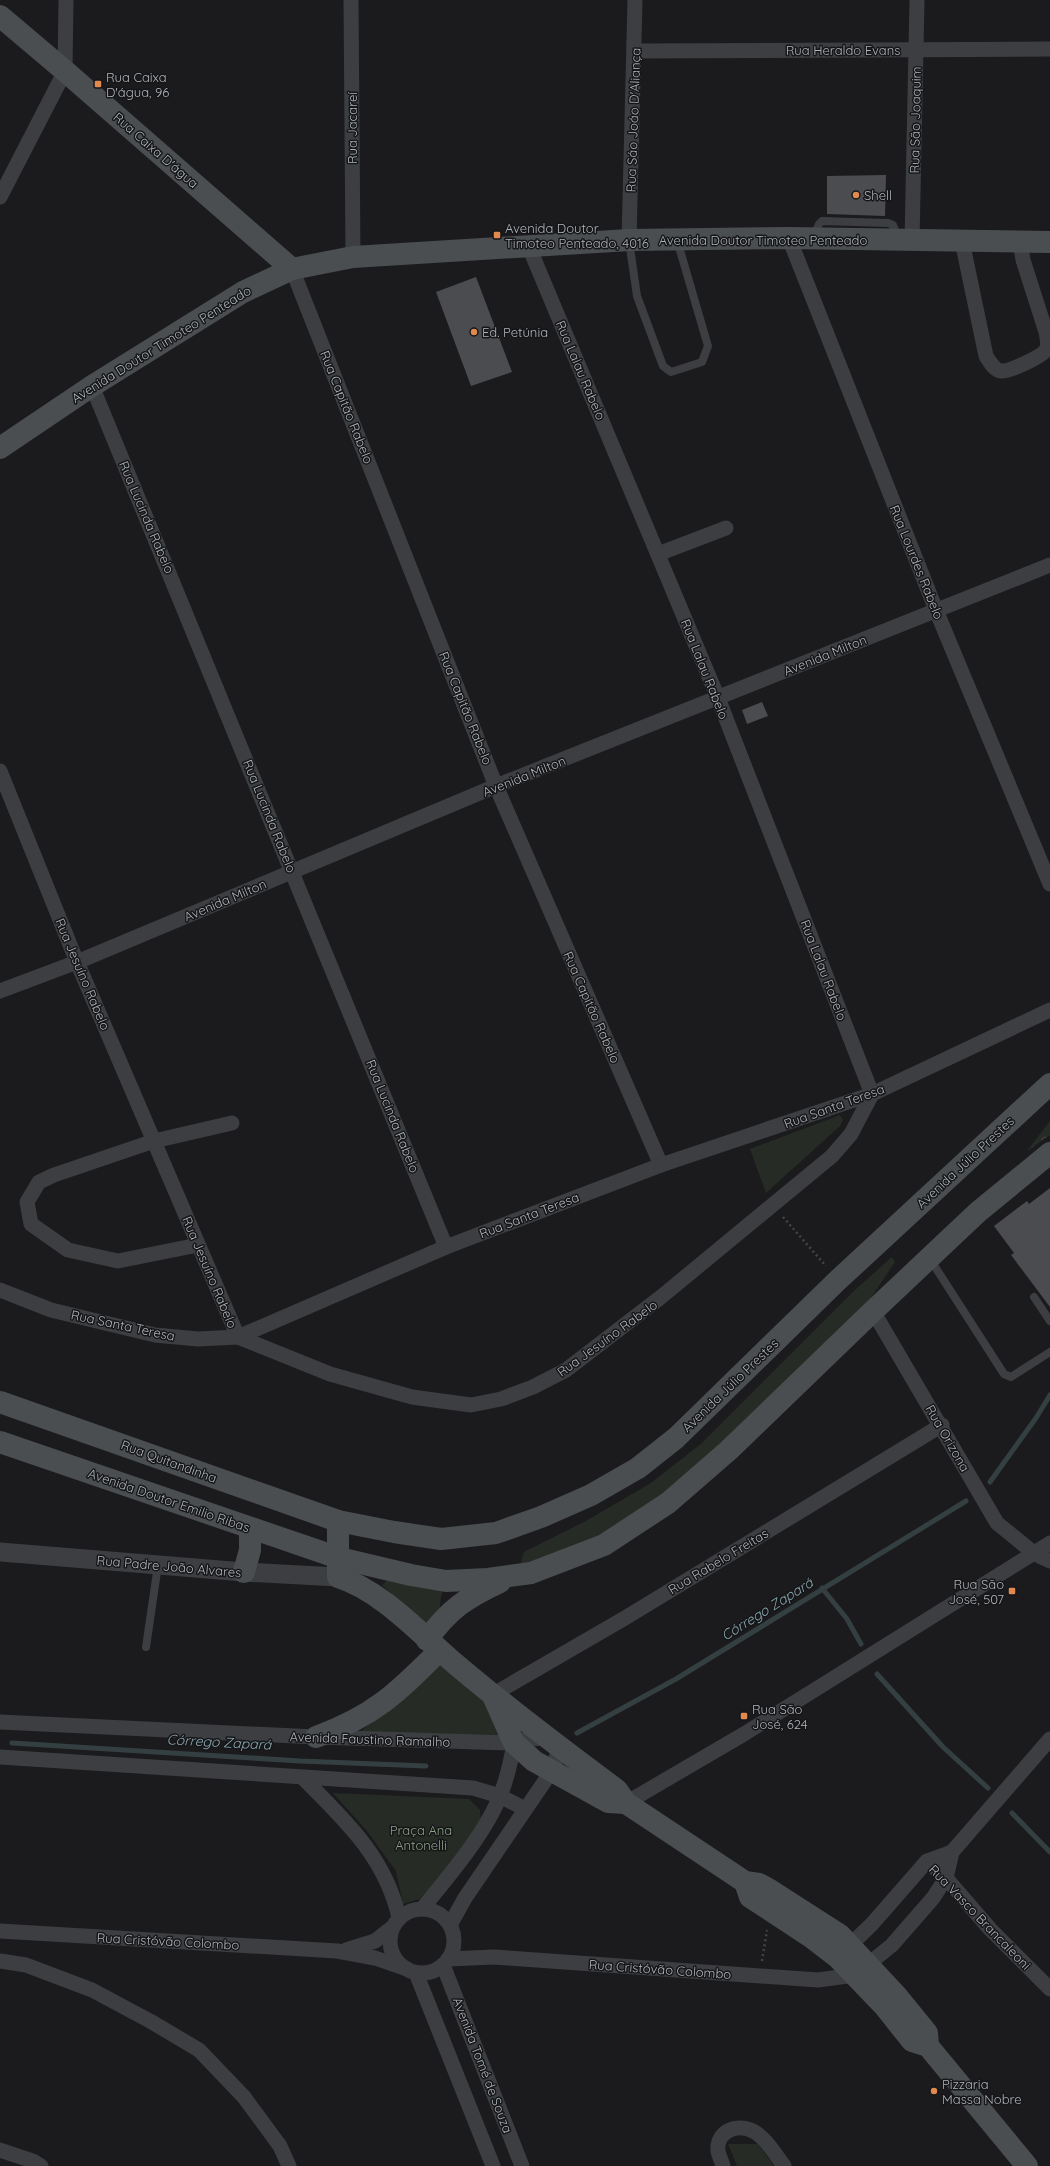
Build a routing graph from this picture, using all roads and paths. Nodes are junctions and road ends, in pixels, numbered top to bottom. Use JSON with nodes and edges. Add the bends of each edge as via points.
{"nodes":[{"id":1,"x":66,"y":0,"type":"edge"},
{"id":2,"x":350,"y":0,"type":"edge"},
{"id":3,"x":635,"y":0,"type":"edge"},
{"id":4,"x":918,"y":0,"type":"edge"},
{"id":5,"x":0,"y":16,"type":"edge"},
{"id":6,"x":917,"y":50,"type":"junction"},
{"id":7,"x":1050,"y":50,"type":"edge"},
{"id":8,"x":635,"y":51,"type":"junction"},
{"id":9,"x":65,"y":70,"type":"junction"},
{"id":10,"x":0,"y":197,"type":"edge"},
{"id":11,"x":789,"y":238,"type":"junction"},
{"id":12,"x":629,"y":240,"type":"junction"},
{"id":13,"x":677,"y":240,"type":"junction"},
{"id":14,"x":906,"y":241,"type":"junction"},
{"id":15,"x":962,"y":241,"type":"junction"},
{"id":16,"x":1020,"y":242,"type":"junction"},
{"id":17,"x":1050,"y":242,"type":"edge"},
{"id":18,"x":529,"y":247,"type":"junction"},
{"id":19,"x":353,"y":257,"type":"junction"},
{"id":20,"x":292,"y":269,"type":"junction"},
{"id":21,"x":92,"y":386,"type":"junction"},
{"id":22,"x":0,"y":448,"type":"edge"},
{"id":23,"x":726,"y":528,"type":"dead end"},
{"id":24,"x":658,"y":554,"type":"junction"},
{"id":25,"x":1050,"y":564,"type":"edge"},
{"id":26,"x":936,"y":610,"type":"junction"},
{"id":27,"x":718,"y":698,"type":"junction"},
{"id":28,"x":0,"y":771,"type":"edge"},
{"id":29,"x":496,"y":786,"type":"junction"},
{"id":30,"x":293,"y":872,"type":"junction"},
{"id":31,"x":1050,"y":884,"type":"edge"},
{"id":32,"x":77,"y":962,"type":"junction"},
{"id":33,"x":0,"y":991,"type":"edge"},
{"id":34,"x":1050,"y":1010,"type":"edge"},
{"id":35,"x":1050,"y":1084,"type":"edge"},
{"id":36,"x":872,"y":1094,"type":"junction"},
{"id":37,"x":232,"y":1123,"type":"dead end"},
{"id":38,"x":154,"y":1141,"type":"junction"},
{"id":39,"x":1050,"y":1153,"type":"edge"},
{"id":40,"x":661,"y":1165,"type":"junction"},
{"id":41,"x":773,"y":1206,"type":"junction"},
{"id":42,"x":198,"y":1245,"type":"junction"},
{"id":43,"x":446,"y":1248,"type":"junction"},
{"id":44,"x":930,"y":1258,"type":"junction"},
{"id":45,"x":838,"y":1280,"type":"junction"},
{"id":46,"x":0,"y":1290,"type":"edge"},
{"id":47,"x":1034,"y":1297,"type":"dead end"},
{"id":48,"x":873,"y":1311,"type":"junction"},
{"id":49,"x":1050,"y":1322,"type":"edge"},
{"id":50,"x":238,"y":1337,"type":"junction"},
{"id":51,"x":1050,"y":1352,"type":"edge"},
{"id":52,"x":0,"y":1402,"type":"edge"},
{"id":53,"x":942,"y":1425,"type":"junction"},
{"id":54,"x":0,"y":1442,"type":"edge"},
{"id":55,"x":338,"y":1521,"type":"junction"},
{"id":56,"x":250,"y":1528,"type":"junction"},
{"id":57,"x":1050,"y":1543,"type":"edge"},
{"id":58,"x":0,"y":1552,"type":"edge"},
{"id":59,"x":1035,"y":1554,"type":"junction"},
{"id":60,"x":1050,"y":1561,"type":"edge"},
{"id":61,"x":158,"y":1565,"type":"junction"},
{"id":62,"x":338,"y":1567,"type":"junction"},
{"id":63,"x":244,"y":1572,"type":"junction"},
{"id":64,"x":511,"y":1577,"type":"junction"},
{"id":65,"x":433,"y":1645,"type":"junction"},
{"id":66,"x":146,"y":1647,"type":"dead end"},
{"id":67,"x":492,"y":1695,"type":"junction"},
{"id":68,"x":0,"y":1722,"type":"edge"},
{"id":69,"x":316,"y":1737,"type":"junction"},
{"id":70,"x":1050,"y":1739,"type":"edge"},
{"id":71,"x":553,"y":1742,"type":"junction"},
{"id":72,"x":514,"y":1743,"type":"junction"},
{"id":73,"x":0,"y":1757,"type":"edge"},
{"id":74,"x":551,"y":1772,"type":"junction"},
{"id":75,"x":303,"y":1778,"type":"junction"},
{"id":76,"x":500,"y":1796,"type":"junction"},
{"id":77,"x":626,"y":1803,"type":"junction"},
{"id":78,"x":526,"y":1809,"type":"junction"},
{"id":79,"x":952,"y":1852,"type":"junction"},
{"id":80,"x":927,"y":1861,"type":"junction"},
{"id":81,"x":946,"y":1878,"type":"junction"},
{"id":82,"x":745,"y":1882,"type":"junction"},
{"id":83,"x":422,"y":1909,"type":"junction"},
{"id":84,"x":770,"y":1910,"type":"junction"},
{"id":85,"x":396,"y":1922,"type":"junction"},
{"id":86,"x":0,"y":1931,"type":"edge"},
{"id":87,"x":452,"y":1932,"type":"junction"},
{"id":88,"x":337,"y":1951,"type":"junction"},
{"id":89,"x":843,"y":1951,"type":"junction"},
{"id":90,"x":494,"y":1957,"type":"junction"},
{"id":91,"x":0,"y":1961,"type":"edge"},
{"id":92,"x":446,"y":1962,"type":"junction"},
{"id":93,"x":861,"y":1970,"type":"junction"},
{"id":94,"x":412,"y":1971,"type":"junction"},
{"id":95,"x":760,"y":1976,"type":"junction"},
{"id":96,"x":826,"y":1980,"type":"junction"},
{"id":97,"x":1050,"y":1989,"type":"edge"},
{"id":98,"x":0,"y":2150,"type":"edge"},
{"id":99,"x":41,"y":2166,"type":"edge"},
{"id":100,"x":289,"y":2166,"type":"edge"},
{"id":101,"x":493,"y":2166,"type":"edge"},
{"id":102,"x":522,"y":2166,"type":"edge"},
{"id":103,"x":723,"y":2166,"type":"edge"},
{"id":104,"x":784,"y":2166,"type":"edge"},
{"id":105,"x":1027,"y":2166,"type":"edge"}],
"edges":[{"from":1,"to":9,"type":"street"},
{"from":2,"to":19,"type":"street","name":"Rua Jacareí"},
{"from":3,"to":8,"type":"street","name":"Rua Sáo Joáo D'Aliança"},
{"from":4,"to":6,"type":"street","name":"Rua São Joaquim"},
{"from":5,"to":9,"type":"main road","name":"Rua Caixa D'água"},
{"from":6,"to":7,"type":"street","name":"Rua Heraldo Evans"},
{"from":6,"to":8,"type":"street","name":"Rua Heraldo Evans"},
{"from":6,"to":14,"type":"street","name":"Rua São Joaquim"},
{"from":8,"to":12,"type":"street","name":"Rua Sáo Joáo D'Aliança"},
{"from":9,"to":10,"type":"street"},
{"from":9,"to":20,"type":"main road","name":"Rua Caixa D'água"},
{"from":11,"to":13,"type":"main road","name":"Avenida Doutor Timoteo Penteado"},
{"from":11,"to":14,"type":"main road","name":"Avenida Doutor Timoteo Penteado"},
{"from":11,"to":26,"type":"street","name":"Rua Lourdes Rabelo"},
{"from":12,"to":13,"type":"main road","name":"Avenida Doutor Timoteo Penteado"},
{"from":12,"to":13,"type":"lane","via":[[637,296],[663,366],[671,372],[702,362],[708,346]]},
{"from":12,"to":18,"type":"main road","name":"Avenida Doutor Timoteo Penteado"},
{"from":14,"to":15,"type":"main road","name":"Avenida Doutor Timoteo Penteado"},
{"from":15,"to":16,"type":"main road","name":"Avenida Doutor Timoteo Penteado"},
{"from":15,"to":16,"type":"street","via":[[986,356],[1000,371],[1008,370],[1039,355],[1046,350],[1048,343]]},
{"from":16,"to":17,"type":"main road","name":"Avenida Doutor Timoteo Penteado"},
{"from":18,"to":19,"type":"main road","name":"Avenida Doutor Timoteo Penteado"},
{"from":18,"to":24,"type":"street","name":"Rua Lalau Rabelo"},
{"from":19,"to":20,"type":"main road","name":"Avenida Doutor Timoteo Penteado"},
{"from":20,"to":21,"type":"main road","name":"Avenida Doutor Timoteo Penteado","via":[[243,292]]},
{"from":20,"to":29,"type":"street","name":"Rua Capitão Rabelo"},
{"from":21,"to":22,"type":"main road","name":"Avenida Doutor Timoteo Penteado"},
{"from":21,"to":30,"type":"street","name":"Rua Lucinda Rabelo"},
{"from":23,"to":24,"type":"street"},
{"from":24,"to":27,"type":"street","name":"Rua Lalau Rabelo"},
{"from":25,"to":26,"type":"street","name":"Avenida Milton"},
{"from":26,"to":27,"type":"street","name":"Avenida Milton"},
{"from":26,"to":31,"type":"street","name":"Rua Lourdes Rabelo"},
{"from":27,"to":29,"type":"street","name":"Avenida Milton"},
{"from":27,"to":36,"type":"street","name":"Rua Lalau Rabelo"},
{"from":28,"to":32,"type":"street","name":"Rua Jesuíno Rabelo"},
{"from":29,"to":30,"type":"street","name":"Avenida Milton"},
{"from":29,"to":40,"type":"street","name":"Rua Capitão Rabelo"},
{"from":30,"to":32,"type":"street","name":"Avenida Milton"},
{"from":30,"to":43,"type":"street","name":"Rua Lucinda Rabelo"},
{"from":32,"to":33,"type":"street","name":"Avenida Milton"},
{"from":32,"to":38,"type":"street","name":"Rua Jesuíno Rabelo"},
{"from":34,"to":36,"type":"street","name":"Rua Santa Teresa"},
{"from":35,"to":45,"type":"main road","name":"Avenida Júlio Prestes"},
{"from":36,"to":40,"type":"street","name":"Rua Santa Teresa"},
{"from":36,"to":41,"type":"street","name":"Rua Jesuíno Rabelo","via":[[851,1134],[832,1156]]},
{"from":37,"to":38,"type":"street"},
{"from":38,"to":42,"type":"street","name":"Rua Jesuíno Rabelo"},
{"from":38,"to":42,"type":"street","via":[[39,1182],[27,1202],[31,1224],[68,1250],[118,1261]]},
{"from":39,"to":44,"type":"main road","via":[[978,1212]]},
{"from":40,"to":43,"type":"street","name":"Rua Santa Teresa"},
{"from":41,"to":45,"type":"path"},
{"from":41,"to":50,"type":"street","name":"Rua Jesuíno Rabelo","via":[[662,1297],[566,1370],[534,1387],[501,1399],[471,1405],[412,1397],[330,1374]]},
{"from":42,"to":50,"type":"street","name":"Rua Jesuíno Rabelo"},
{"from":43,"to":50,"type":"street","name":"Rua Santa Teresa"},
{"from":44,"to":48,"type":"main road"},
{"from":44,"to":51,"type":"lane","via":[[1004,1374],[1010,1377]]},
{"from":45,"to":55,"type":"main road","name":"Avenida Júlio Prestes","via":[[676,1438],[638,1468],[591,1495],[496,1533],[441,1539]]},
{"from":46,"to":50,"type":"street","name":"Rua Santa Teresa","via":[[50,1310],[155,1335],[198,1339]]},
{"from":47,"to":49,"type":"lane"},
{"from":48,"to":53,"type":"street","name":"Rua Orizona"},
{"from":48,"to":64,"type":"main road","via":[[729,1450],[668,1504],[604,1544],[531,1573]]},
{"from":52,"to":55,"type":"main road","name":"Rua Quitandinha"},
{"from":53,"to":59,"type":"street","name":"Rua Orizona","via":[[997,1523]]},
{"from":53,"to":67,"type":"street","name":"Rua Rabelo Freitas","via":[[625,1618]]},
{"from":54,"to":56,"type":"main road","name":"Avenida Doutor Emilio Ribas"},
{"from":55,"to":62,"type":"main road"},
{"from":56,"to":62,"type":"main road","name":"Avenida Doutor Emilio Ribas"},
{"from":56,"to":63,"type":"main road","via":[[250,1550]]},
{"from":57,"to":59,"type":"street"},
{"from":58,"to":61,"type":"street","name":"Rua Padre João Alvares"},
{"from":59,"to":60,"type":"street","name":"Rua Orizona"},
{"from":59,"to":77,"type":"street","via":[[744,1734]]},
{"from":61,"to":63,"type":"street","name":"Rua Padre João Alvares"},
{"from":61,"to":66,"type":"lane"},
{"from":62,"to":63,"type":"street","name":"Rua Padre João Alvares"},
{"from":62,"to":64,"type":"main road","via":[[446,1581]]},
{"from":62,"to":65,"type":"main road","name":"Avenida Doutor Emilio Ribas"},
{"from":64,"to":65,"type":"main road","via":[[476,1593],[449,1612]]},
{"from":65,"to":67,"type":"main road","name":"Avenida Doutor Emilio Ribas"},
{"from":65,"to":69,"type":"main road","via":[[399,1690],[377,1708],[343,1728]]},
{"from":67,"to":71,"type":"main road","name":"Avenida Doutor Emilio Ribas"},
{"from":67,"to":72,"type":"main road","name":"Avenida Doutor Emilio Ribas"},
{"from":68,"to":69,"type":"street","name":"Avenida Faustino Ramalho"},
{"from":69,"to":72,"type":"street","name":"Avenida Faustino Ramalho"},
{"from":70,"to":79,"type":"street"},
{"from":71,"to":72,"type":"street","name":"Avenida Faustino Ramalho","via":[[528,1739]]},
{"from":71,"to":74,"type":"street","via":[[555,1763]]},
{"from":71,"to":77,"type":"main road","name":"Avenida Doutor Emilio Ribas","via":[[617,1790]]},
{"from":72,"to":74,"type":"main road","name":"Avenida Doutor Emilio Ribas"},
{"from":72,"to":76,"type":"street"},
{"from":73,"to":75,"type":"street"},
{"from":74,"to":77,"type":"main road","name":"Avenida Doutor Emilio Ribas","via":[[608,1802]]},
{"from":74,"to":78,"type":"street"},
{"from":75,"to":76,"type":"street","via":[[473,1788]]},
{"from":75,"to":85,"type":"street","via":[[354,1829],[370,1853],[390,1887]]},
{"from":76,"to":78,"type":"street"},
{"from":76,"to":83,"type":"street","via":[[468,1849]]},
{"from":77,"to":82,"type":"main road","name":"Avenida Doutor Emilio Ribas"},
{"from":78,"to":87,"type":"street","via":[[458,1909]]},
{"from":79,"to":80,"type":"street"},
{"from":79,"to":81,"type":"street"},
{"from":80,"to":81,"type":"street","name":"Rua Vasco Brancaleoni"},
{"from":80,"to":89,"type":"street","via":[[872,1924]]},
{"from":81,"to":93,"type":"street","via":[[933,1898],[892,1945]]},
{"from":81,"to":97,"type":"street","name":"Rua Vasco Brancaleoni","via":[[990,1929]]},
{"from":82,"to":84,"type":"main road","name":"Avenida Doutor Emilio Ribas","via":[[750,1897]]},
{"from":82,"to":89,"type":"main road","name":"Avenida Doutor Emilio Ribas","via":[[759,1884],[770,1890],[840,1935]]},
{"from":83,"to":85,"type":"street","via":[[409,1911]]},
{"from":83,"to":87,"type":"street","via":[[438,1914]]},
{"from":84,"to":89,"type":"main road","name":"Avenida Doutor Emilio Ribas"},
{"from":84,"to":95,"type":"path"},
{"from":85,"to":88,"type":"street","name":"Rua Cristóvão Colombo","via":[[375,1941]]},
{"from":85,"to":94,"type":"street","via":[[390,1939],[391,1951],[397,1962]]},
{"from":86,"to":88,"type":"street","name":"Rua Cristóvão Colombo"},
{"from":87,"to":90,"type":"street","name":"Rua Cristóvão Colombo","via":[[478,1952]]},
{"from":87,"to":92,"type":"street","via":[[452,1952]]},
{"from":88,"to":94,"type":"street","name":"Rua Cristóvão Colombo","via":[[376,1958]]},
{"from":89,"to":93,"type":"main road","name":"Avenida Doutor Emilio Ribas"},
{"from":89,"to":96,"type":"street"},
{"from":90,"to":92,"type":"street","name":"Rua Cristóvão Colombo"},
{"from":90,"to":95,"type":"street","name":"Rua Cristóvão Colombo"},
{"from":91,"to":100,"type":"street","via":[[26,1965],[92,1990],[150,2020],[199,2050],[244,2096],[280,2146]]},
{"from":92,"to":94,"type":"street","via":[[431,1972]]},
{"from":92,"to":102,"type":"street","name":"Avenida Tomé de Souza"},
{"from":93,"to":96,"type":"street","name":"Rua Cristóvão Colombo"},
{"from":93,"to":105,"type":"main road","name":"Avenida Doutor Emilio Ribas","via":[[912,2041],[928,2046]]},
{"from":94,"to":101,"type":"street","name":"Avenida Tomé de Souza"},
{"from":95,"to":96,"type":"street","name":"Rua Cristóvão Colombo"},
{"from":98,"to":99,"type":"street"},
{"from":103,"to":104,"type":"street","via":[[718,2151],[720,2138],[725,2132],[739,2128],[752,2131],[762,2138]]}]}
